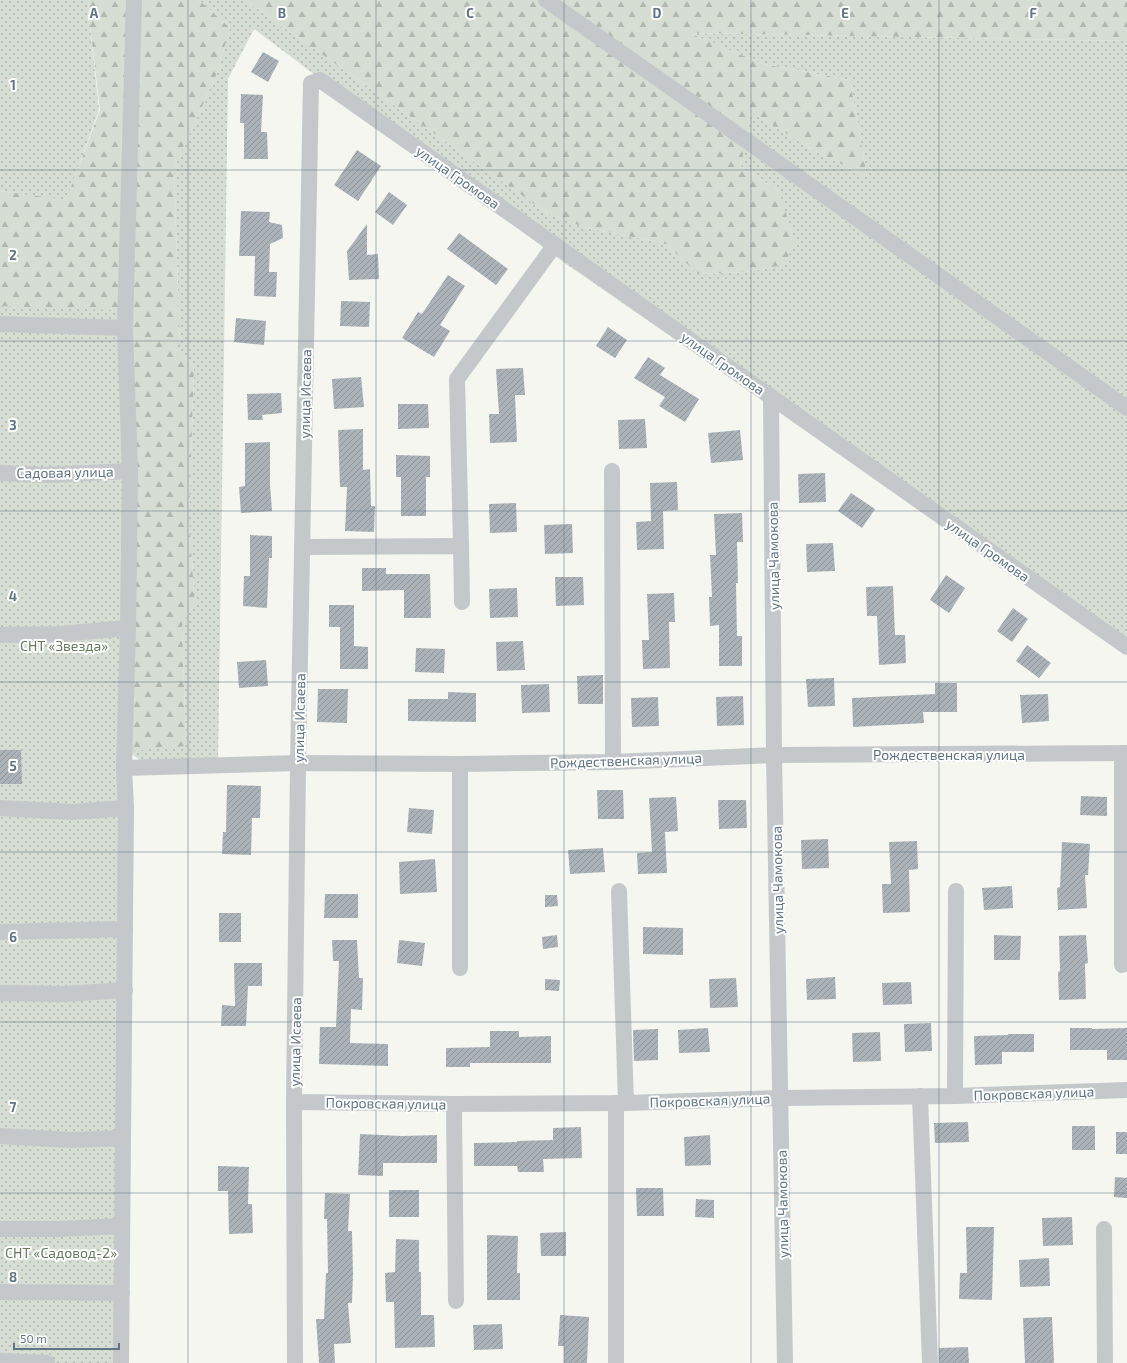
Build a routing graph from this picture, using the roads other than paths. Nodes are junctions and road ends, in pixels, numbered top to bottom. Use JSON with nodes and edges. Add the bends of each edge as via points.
{"nodes":[{"id":1,"x":134,"y":0,"type":"edge"},
{"id":2,"x":546,"y":0,"type":"edge"},
{"id":3,"x":320,"y":80,"type":"joint"},
{"id":4,"x":554,"y":246,"type":"junction"},
{"id":5,"x":0,"y":324,"type":"edge"},
{"id":6,"x":126,"y":328,"type":"junction"},
{"id":7,"x":771,"y":397,"type":"junction"},
{"id":8,"x":1127,"y":408,"type":"edge"},
{"id":9,"x":130,"y":471,"type":"junction"},
{"id":10,"x":612,"y":472,"type":"dead end"},
{"id":11,"x":0,"y":473,"type":"edge"},
{"id":12,"x":461,"y":546,"type":"junction"},
{"id":13,"x":302,"y":547,"type":"junction"},
{"id":14,"x":462,"y":602,"type":"dead end"},
{"id":15,"x":128,"y":628,"type":"junction"},
{"id":16,"x":0,"y":635,"type":"edge"},
{"id":17,"x":1127,"y":647,"type":"edge"},
{"id":18,"x":1124,"y":754,"type":"edge"},
{"id":19,"x":774,"y":755,"type":"junction"},
{"id":20,"x":613,"y":762,"type":"junction"},
{"id":21,"x":298,"y":763,"type":"junction"},
{"id":22,"x":460,"y":764,"type":"junction"},
{"id":23,"x":124,"y":768,"type":"junction"},
{"id":24,"x":0,"y":808,"type":"edge"},
{"id":25,"x":126,"y":808,"type":"junction"},
{"id":26,"x":956,"y":890,"type":"dead end"},
{"id":27,"x":619,"y":891,"type":"dead end"},
{"id":28,"x":125,"y":929,"type":"junction"},
{"id":29,"x":0,"y":932,"type":"edge"},
{"id":30,"x":1122,"y":965,"type":"dead end"},
{"id":31,"x":460,"y":968,"type":"dead end"},
{"id":32,"x":125,"y":990,"type":"junction"},
{"id":33,"x":0,"y":993,"type":"edge"},
{"id":34,"x":1127,"y":1090,"type":"edge"},
{"id":35,"x":920,"y":1096,"type":"junction"},
{"id":36,"x":955,"y":1096,"type":"junction"},
{"id":37,"x":780,"y":1098,"type":"junction"},
{"id":38,"x":294,"y":1102,"type":"junction"},
{"id":39,"x":621,"y":1103,"type":"junction"},
{"id":40,"x":454,"y":1104,"type":"junction"},
{"id":41,"x":0,"y":1136,"type":"edge"},
{"id":42,"x":123,"y":1138,"type":"junction"},
{"id":43,"x":122,"y":1226,"type":"junction"},
{"id":44,"x":0,"y":1228,"type":"edge"},
{"id":45,"x":1104,"y":1229,"type":"dead end"},
{"id":46,"x":0,"y":1292,"type":"edge"},
{"id":47,"x":122,"y":1293,"type":"junction"},
{"id":48,"x":456,"y":1301,"type":"dead end"},
{"id":49,"x":0,"y":1361,"type":"edge"},
{"id":50,"x":47,"y":1363,"type":"edge"},
{"id":51,"x":121,"y":1363,"type":"edge"},
{"id":52,"x":295,"y":1363,"type":"edge"},
{"id":53,"x":616,"y":1363,"type":"edge"},
{"id":54,"x":784,"y":1363,"type":"edge"},
{"id":55,"x":930,"y":1363,"type":"edge"},
{"id":56,"x":1105,"y":1363,"type":"edge"}],
"edges":[{"from":1,"to":6,"type":"street"},
{"from":2,"to":8,"type":"street"},
{"from":3,"to":4,"type":"street","name":"улица Громова"},
{"from":3,"to":13,"type":"street","name":"улица Исаева","via":[[311,83]]},
{"from":4,"to":7,"type":"street","name":"улица Громова"},
{"from":4,"to":12,"type":"street","via":[[457,379]]},
{"from":5,"to":6,"type":"street"},
{"from":6,"to":9,"type":"street"},
{"from":7,"to":17,"type":"street","name":"улица Громова"},
{"from":7,"to":19,"type":"street","name":"улица Чамокова"},
{"from":9,"to":11,"type":"street","name":"Садовая улица","via":[[47,475]]},
{"from":9,"to":15,"type":"street"},
{"from":10,"to":20,"type":"street"},
{"from":12,"to":13,"type":"street"},
{"from":12,"to":14,"type":"street"},
{"from":13,"to":21,"type":"street","name":"улица Исаева"},
{"from":15,"to":16,"type":"street","via":[[60,634]]},
{"from":15,"to":23,"type":"street"},
{"from":18,"to":19,"type":"street","name":"Рождественская улица"},
{"from":18,"to":30,"type":"street"},
{"from":19,"to":20,"type":"street","name":"Рождественская улица"},
{"from":19,"to":37,"type":"street","name":"улица Чамокова"},
{"from":20,"to":22,"type":"street","name":"Рождественская улица"},
{"from":21,"to":22,"type":"street","name":"Рождественская улица"},
{"from":21,"to":23,"type":"street","name":"Рождественская улица"},
{"from":21,"to":38,"type":"street","name":"улица Исаева"},
{"from":22,"to":31,"type":"street"},
{"from":23,"to":25,"type":"street"},
{"from":24,"to":25,"type":"street","via":[[72,812]]},
{"from":25,"to":28,"type":"street"},
{"from":26,"to":36,"type":"street"},
{"from":27,"to":39,"type":"street"},
{"from":28,"to":29,"type":"street"},
{"from":28,"to":32,"type":"street"},
{"from":32,"to":33,"type":"street","via":[[64,994]]},
{"from":32,"to":42,"type":"street"},
{"from":34,"to":36,"type":"street","name":"Покровская улица"},
{"from":35,"to":36,"type":"street","name":"Покровская улица"},
{"from":35,"to":37,"type":"street","name":"Покровская улица"},
{"from":35,"to":55,"type":"street"},
{"from":37,"to":39,"type":"street","name":"Покровская улица"},
{"from":37,"to":54,"type":"street","name":"улица Чамокова"},
{"from":38,"to":40,"type":"street","name":"Покровская улица"},
{"from":38,"to":52,"type":"street","name":"улица Исаева"},
{"from":39,"to":40,"type":"street","name":"Покровская улица"},
{"from":39,"to":53,"type":"street"},
{"from":40,"to":48,"type":"street"},
{"from":41,"to":42,"type":"street","via":[[71,1140]]},
{"from":42,"to":43,"type":"street"},
{"from":43,"to":44,"type":"street"},
{"from":43,"to":47,"type":"street"},
{"from":45,"to":56,"type":"street"},
{"from":46,"to":47,"type":"street"},
{"from":47,"to":51,"type":"street"},
{"from":49,"to":50,"type":"street"}]}
